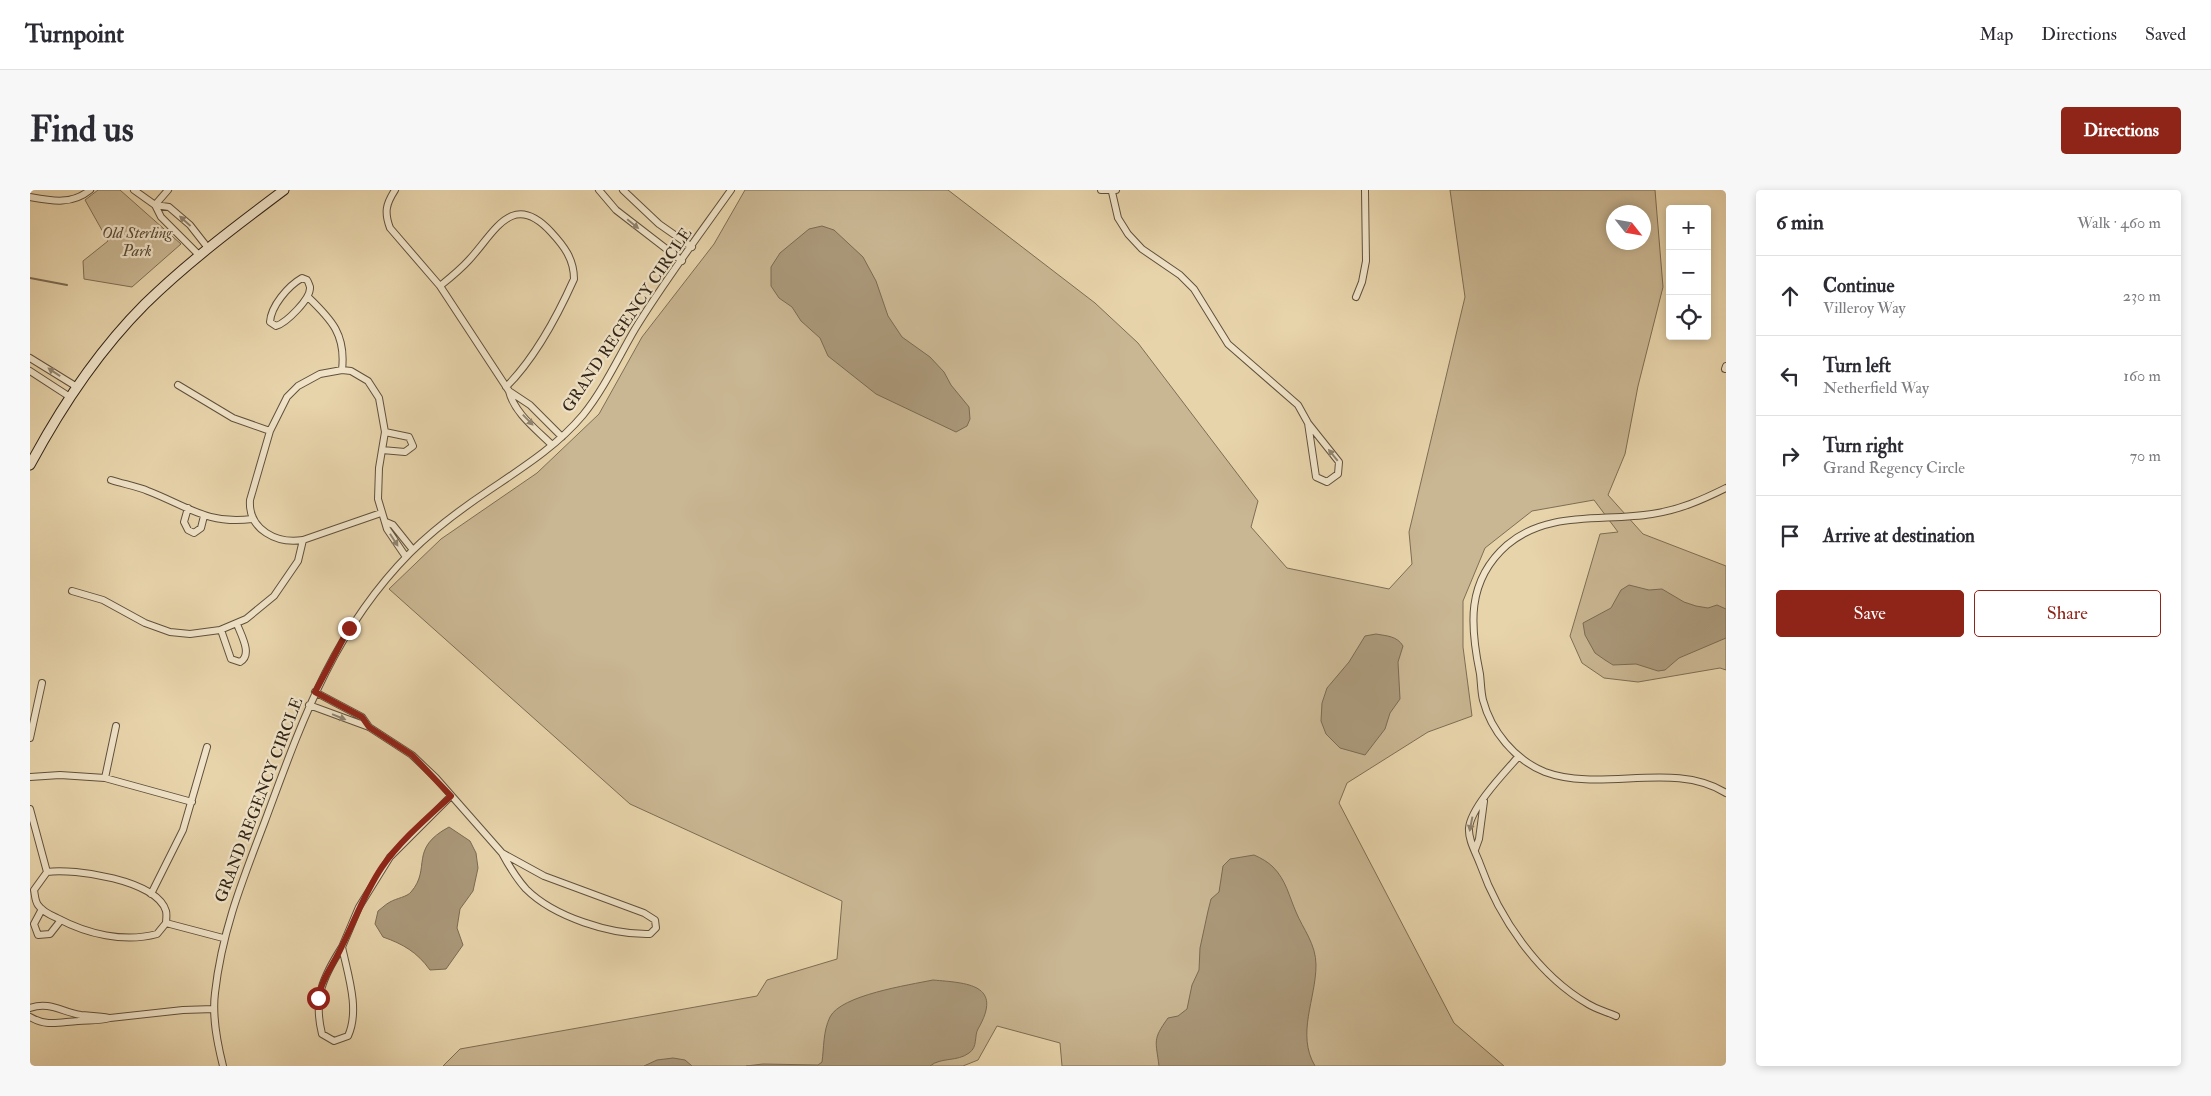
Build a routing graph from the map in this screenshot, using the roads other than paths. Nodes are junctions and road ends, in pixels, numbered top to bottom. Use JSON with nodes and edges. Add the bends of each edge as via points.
{"nodes":[{"id":1,"x":90,"y":190,"type":"edge"},
{"id":2,"x":134,"y":190,"type":"edge"},
{"id":3,"x":168,"y":190,"type":"edge"},
{"id":4,"x":284,"y":190,"type":"edge"},
{"id":5,"x":395,"y":190,"type":"edge"},
{"id":6,"x":599,"y":190,"type":"edge"},
{"id":7,"x":623,"y":190,"type":"edge"},
{"id":8,"x":731,"y":190,"type":"edge"},
{"id":9,"x":1101,"y":190,"type":"edge"},
{"id":10,"x":1365,"y":190,"type":"edge"},
{"id":11,"x":1114,"y":191,"type":"edge"},
{"id":12,"x":30,"y":197,"type":"edge"},
{"id":13,"x":155,"y":205,"type":"junction"},
{"id":14,"x":692,"y":247,"type":"junction"},
{"id":15,"x":208,"y":248,"type":"junction"},
{"id":16,"x":199,"y":255,"type":"junction"},
{"id":17,"x":682,"y":261,"type":"junction"},
{"id":18,"x":440,"y":286,"type":"junction"},
{"id":19,"x":308,"y":297,"type":"junction"},
{"id":20,"x":1356,"y":297,"type":"dead end"},
{"id":21,"x":30,"y":358,"type":"edge"},
{"id":22,"x":342,"y":370,"type":"junction"},
{"id":23,"x":30,"y":371,"type":"edge"},
{"id":24,"x":178,"y":385,"type":"dead end"},
{"id":25,"x":77,"y":387,"type":"junction"},
{"id":26,"x":508,"y":389,"type":"junction"},
{"id":27,"x":70,"y":397,"type":"junction"},
{"id":28,"x":1308,"y":423,"type":"junction"},
{"id":29,"x":270,"y":431,"type":"junction"},
{"id":30,"x":385,"y":432,"type":"junction"},
{"id":31,"x":562,"y":437,"type":"junction"},
{"id":32,"x":552,"y":445,"type":"junction"},
{"id":33,"x":382,"y":450,"type":"junction"},
{"id":34,"x":30,"y":465,"type":"edge"},
{"id":35,"x":111,"y":480,"type":"dead end"},
{"id":36,"x":1726,"y":488,"type":"edge"},
{"id":37,"x":188,"y":508,"type":"junction"},
{"id":38,"x":382,"y":513,"type":"junction"},
{"id":39,"x":204,"y":516,"type":"junction"},
{"id":40,"x":252,"y":519,"type":"junction"},
{"id":41,"x":386,"y":522,"type":"junction"},
{"id":42,"x":303,"y":540,"type":"junction"},
{"id":43,"x":413,"y":550,"type":"junction"},
{"id":44,"x":406,"y":557,"type":"junction"},
{"id":45,"x":72,"y":592,"type":"dead end"},
{"id":46,"x":238,"y":624,"type":"junction"},
{"id":47,"x":221,"y":630,"type":"junction"},
{"id":48,"x":42,"y":683,"type":"dead end"},
{"id":49,"x":315,"y":692,"type":"junction"},
{"id":50,"x":309,"y":705,"type":"junction"},
{"id":51,"x":116,"y":726,"type":"dead end"},
{"id":52,"x":369,"y":727,"type":"junction"},
{"id":53,"x":30,"y":738,"type":"edge"},
{"id":54,"x":207,"y":747,"type":"dead end"},
{"id":55,"x":1519,"y":756,"type":"junction"},
{"id":56,"x":30,"y":777,"type":"edge"},
{"id":57,"x":105,"y":778,"type":"junction"},
{"id":58,"x":1726,"y":794,"type":"edge"},
{"id":59,"x":451,"y":796,"type":"junction"},
{"id":60,"x":1484,"y":801,"type":"junction"},
{"id":61,"x":192,"y":802,"type":"junction"},
{"id":62,"x":30,"y":809,"type":"edge"},
{"id":63,"x":1475,"y":850,"type":"junction"},
{"id":64,"x":502,"y":853,"type":"junction"},
{"id":65,"x":47,"y":872,"type":"junction"},
{"id":66,"x":151,"y":894,"type":"junction"},
{"id":67,"x":42,"y":910,"type":"junction"},
{"id":68,"x":61,"y":920,"type":"junction"},
{"id":69,"x":166,"y":923,"type":"junction"},
{"id":70,"x":223,"y":938,"type":"junction"},
{"id":71,"x":342,"y":947,"type":"junction"},
{"id":72,"x":30,"y":1008,"type":"edge"},
{"id":73,"x":214,"y":1009,"type":"junction"},
{"id":74,"x":65,"y":1010,"type":"junction"},
{"id":75,"x":1616,"y":1016,"type":"dead end"},
{"id":76,"x":30,"y":1018,"type":"edge"},
{"id":77,"x":110,"y":1018,"type":"junction"},
{"id":78,"x":64,"y":1022,"type":"junction"},
{"id":79,"x":223,"y":1066,"type":"edge"}],
"edges":[{"from":1,"to":12,"type":"street","via":[[74,200]]},
{"from":2,"to":13,"type":"street"},
{"from":3,"to":13,"type":"street"},
{"from":4,"to":15,"type":"street"},
{"from":5,"to":18,"type":"street","via":[[387,202],[386,216],[390,228]]},
{"from":6,"to":17,"type":"street","one_way":true,"via":[[616,210]]},
{"from":7,"to":14,"type":"street","via":[[659,224]]},
{"from":8,"to":14,"type":"street","name":"GRAND REGENCY CIRCLE"},
{"from":9,"to":11,"type":"street"},
{"from":10,"to":20,"type":"street","via":[[1366,261]]},
{"from":11,"to":28,"type":"street","via":[[1118,218],[1134,242],[1194,289],[1228,344],[1288,395]]},
{"from":15,"to":13,"type":"street","one_way":true,"via":[[190,225],[169,207]]},
{"from":13,"to":16,"type":"street","via":[[161,217]]},
{"from":14,"to":17,"type":"street","name":"GRAND REGENCY CIRCLE"},
{"from":15,"to":16,"type":"street"},
{"from":16,"to":25,"type":"street","via":[[145,305],[110,343]]},
{"from":17,"to":31,"type":"street","name":"GRAND REGENCY CIRCLE","via":[[636,328],[596,398]]},
{"from":18,"to":26,"type":"street"},
{"from":18,"to":26,"type":"street","via":[[470,260],[496,226],[514,214],[525,213],[543,224],[566,251],[574,268],[574,279],[535,351]]},
{"from":19,"to":19,"type":"street","via":[[284,323],[276,326],[270,322],[271,312],[302,278],[310,287]]},
{"from":19,"to":22,"type":"street","via":[[330,319],[340,336],[344,355]]},
{"from":25,"to":21,"type":"street","one_way":true},
{"from":22,"to":29,"type":"street","via":[[320,374],[298,386],[282,404]]},
{"from":22,"to":30,"type":"street","via":[[359,375],[375,390]]},
{"from":23,"to":27,"type":"street"},
{"from":24,"to":29,"type":"street","via":[[233,418]]},
{"from":25,"to":27,"type":"street"},
{"from":26,"to":31,"type":"street","via":[[530,405]]},
{"from":26,"to":32,"type":"street","one_way":true,"via":[[517,408]]},
{"from":27,"to":34,"type":"street"},
{"from":28,"to":28,"type":"street","one_way":true,"via":[[1316,478],[1327,482],[1338,474],[1339,462]]},
{"from":29,"to":40,"type":"street","via":[[250,500]]},
{"from":30,"to":33,"type":"street"},
{"from":30,"to":33,"type":"street","via":[[409,437],[413,446],[405,452]]},
{"from":31,"to":32,"type":"street","name":"GRAND REGENCY CIRCLE"},
{"from":32,"to":43,"type":"street","name":"GRAND REGENCY CIRCLE","via":[[465,507]]},
{"from":33,"to":38,"type":"street","via":[[377,486]]},
{"from":35,"to":37,"type":"street","via":[[147,490]]},
{"from":36,"to":55,"type":"street","via":[[1678,509],[1650,515],[1561,520],[1542,525],[1524,533],[1496,557],[1477,593],[1472,618],[1474,645],[1485,706],[1504,742]]},
{"from":37,"to":39,"type":"street"},
{"from":37,"to":39,"type":"street","via":[[184,522],[188,530],[194,533],[201,528]]},
{"from":38,"to":41,"type":"street"},
{"from":38,"to":42,"type":"street"},
{"from":39,"to":40,"type":"street","via":[[227,521]]},
{"from":40,"to":42,"type":"street","via":[[273,537],[291,542]]},
{"from":41,"to":43,"type":"street","via":[[393,525]]},
{"from":41,"to":44,"type":"street","one_way":true,"via":[[392,538]]},
{"from":42,"to":46,"type":"street","via":[[298,561],[274,596]]},
{"from":43,"to":44,"type":"street","name":"GRAND REGENCY CIRCLE"},
{"from":44,"to":49,"type":"street","name":"GRAND REGENCY CIRCLE","via":[[357,616]]},
{"from":45,"to":47,"type":"street","via":[[103,600],[145,623],[170,632],[190,634]]},
{"from":46,"to":47,"type":"street"},
{"from":46,"to":47,"type":"street","via":[[246,654],[240,662],[231,659]]},
{"from":48,"to":53,"type":"street"},
{"from":49,"to":50,"type":"street","name":"GRAND REGENCY CIRCLE"},
{"from":49,"to":52,"type":"street","via":[[362,717]]},
{"from":50,"to":52,"type":"street","one_way":true},
{"from":50,"to":70,"type":"street","name":"GRAND REGENCY CIRCLE"},
{"from":51,"to":57,"type":"street"},
{"from":52,"to":59,"type":"street","via":[[412,755]]},
{"from":54,"to":61,"type":"street"},
{"from":55,"to":58,"type":"street","via":[[1542,771],[1565,778],[1686,779]]},
{"from":55,"to":60,"type":"street"},
{"from":56,"to":57,"type":"street"},
{"from":57,"to":61,"type":"street"},
{"from":59,"to":64,"type":"street"},
{"from":59,"to":71,"type":"street","via":[[400,844],[382,868],[359,907]]},
{"from":60,"to":63,"type":"street"},
{"from":60,"to":63,"type":"street","one_way":true,"via":[[1476,810],[1469,829]]},
{"from":61,"to":66,"type":"street","via":[[178,843]]},
{"from":62,"to":65,"type":"street"},
{"from":63,"to":75,"type":"street","via":[[1504,916],[1532,955],[1588,1004]]},
{"from":64,"to":64,"type":"street","via":[[544,876],[644,913],[655,920],[656,928],[650,934],[639,934],[570,917],[526,889]]},
{"from":65,"to":66,"type":"street","via":[[78,871],[104,875]]},
{"from":65,"to":67,"type":"street","via":[[34,890]]},
{"from":66,"to":69,"type":"street","via":[[166,912]]},
{"from":67,"to":68,"type":"street"},
{"from":67,"to":68,"type":"street","via":[[34,924],[38,935],[50,934]]},
{"from":68,"to":69,"type":"street","via":[[104,935],[132,938],[157,934]]},
{"from":69,"to":70,"type":"street"},
{"from":70,"to":73,"type":"street","name":"GRAND REGENCY CIRCLE"},
{"from":71,"to":71,"type":"street","via":[[326,974],[318,998],[317,1017],[322,1034],[334,1041],[348,1036],[352,1027],[352,1002]]},
{"from":72,"to":74,"type":"street","via":[[39,1005]]},
{"from":73,"to":77,"type":"street"},
{"from":73,"to":79,"type":"street","name":"GRAND REGENCY CIRCLE"},
{"from":74,"to":77,"type":"street"},
{"from":74,"to":78,"type":"street"},
{"from":76,"to":78,"type":"street","via":[[53,1024]]},
{"from":77,"to":78,"type":"street","via":[[98,1022]]}]}
